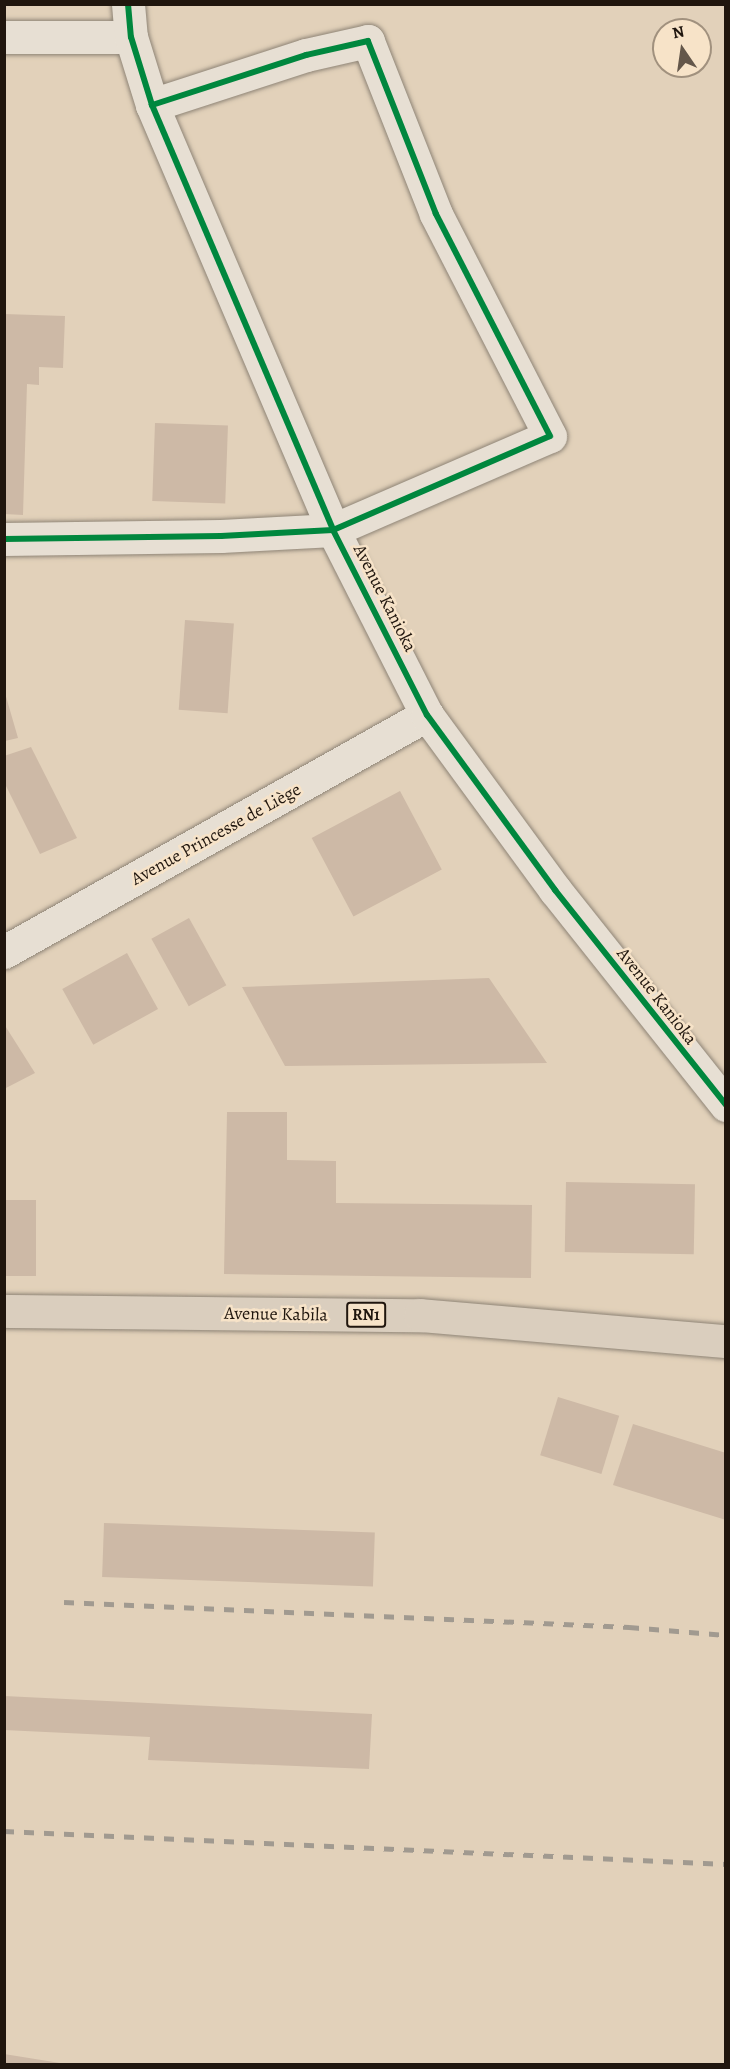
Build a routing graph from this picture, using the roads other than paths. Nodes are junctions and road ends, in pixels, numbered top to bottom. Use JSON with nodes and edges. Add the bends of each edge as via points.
{"nodes":[{"id":1,"x":128,"y":4,"type":"edge"},
{"id":2,"x":4,"y":37,"type":"edge"},
{"id":3,"x":131,"y":37,"type":"junction"},
{"id":4,"x":152,"y":105,"type":"junction"},
{"id":5,"x":333,"y":530,"type":"junction"},
{"id":6,"x":4,"y":539,"type":"edge"},
{"id":7,"x":427,"y":715,"type":"junction"},
{"id":8,"x":4,"y":952,"type":"edge"},
{"id":9,"x":726,"y":1105,"type":"edge"},
{"id":10,"x":4,"y":1311,"type":"edge"},
{"id":11,"x":726,"y":1341,"type":"edge"}],
"edges":[{"from":1,"to":3,"type":"street","name":"Avenue Kanioka"},
{"from":2,"to":3,"type":"street"},
{"from":3,"to":4,"type":"street","name":"Avenue Kanioka"},
{"from":4,"to":5,"type":"street","name":"Avenue Kanioka"},
{"from":4,"to":5,"type":"street","via":[[306,55],[368,41],[436,213],[550,431],[543,442]]},
{"from":5,"to":6,"type":"street"},
{"from":5,"to":7,"type":"street","name":"Avenue Kanioka"},
{"from":7,"to":8,"type":"street","name":"Avenue Princesse de Liège"},
{"from":7,"to":9,"type":"street","name":"Avenue Kanioka","via":[[555,890]]},
{"from":10,"to":11,"type":"highway","name":"Avenue Kabila","number":"RN1","via":[[420,1316]]}]}
